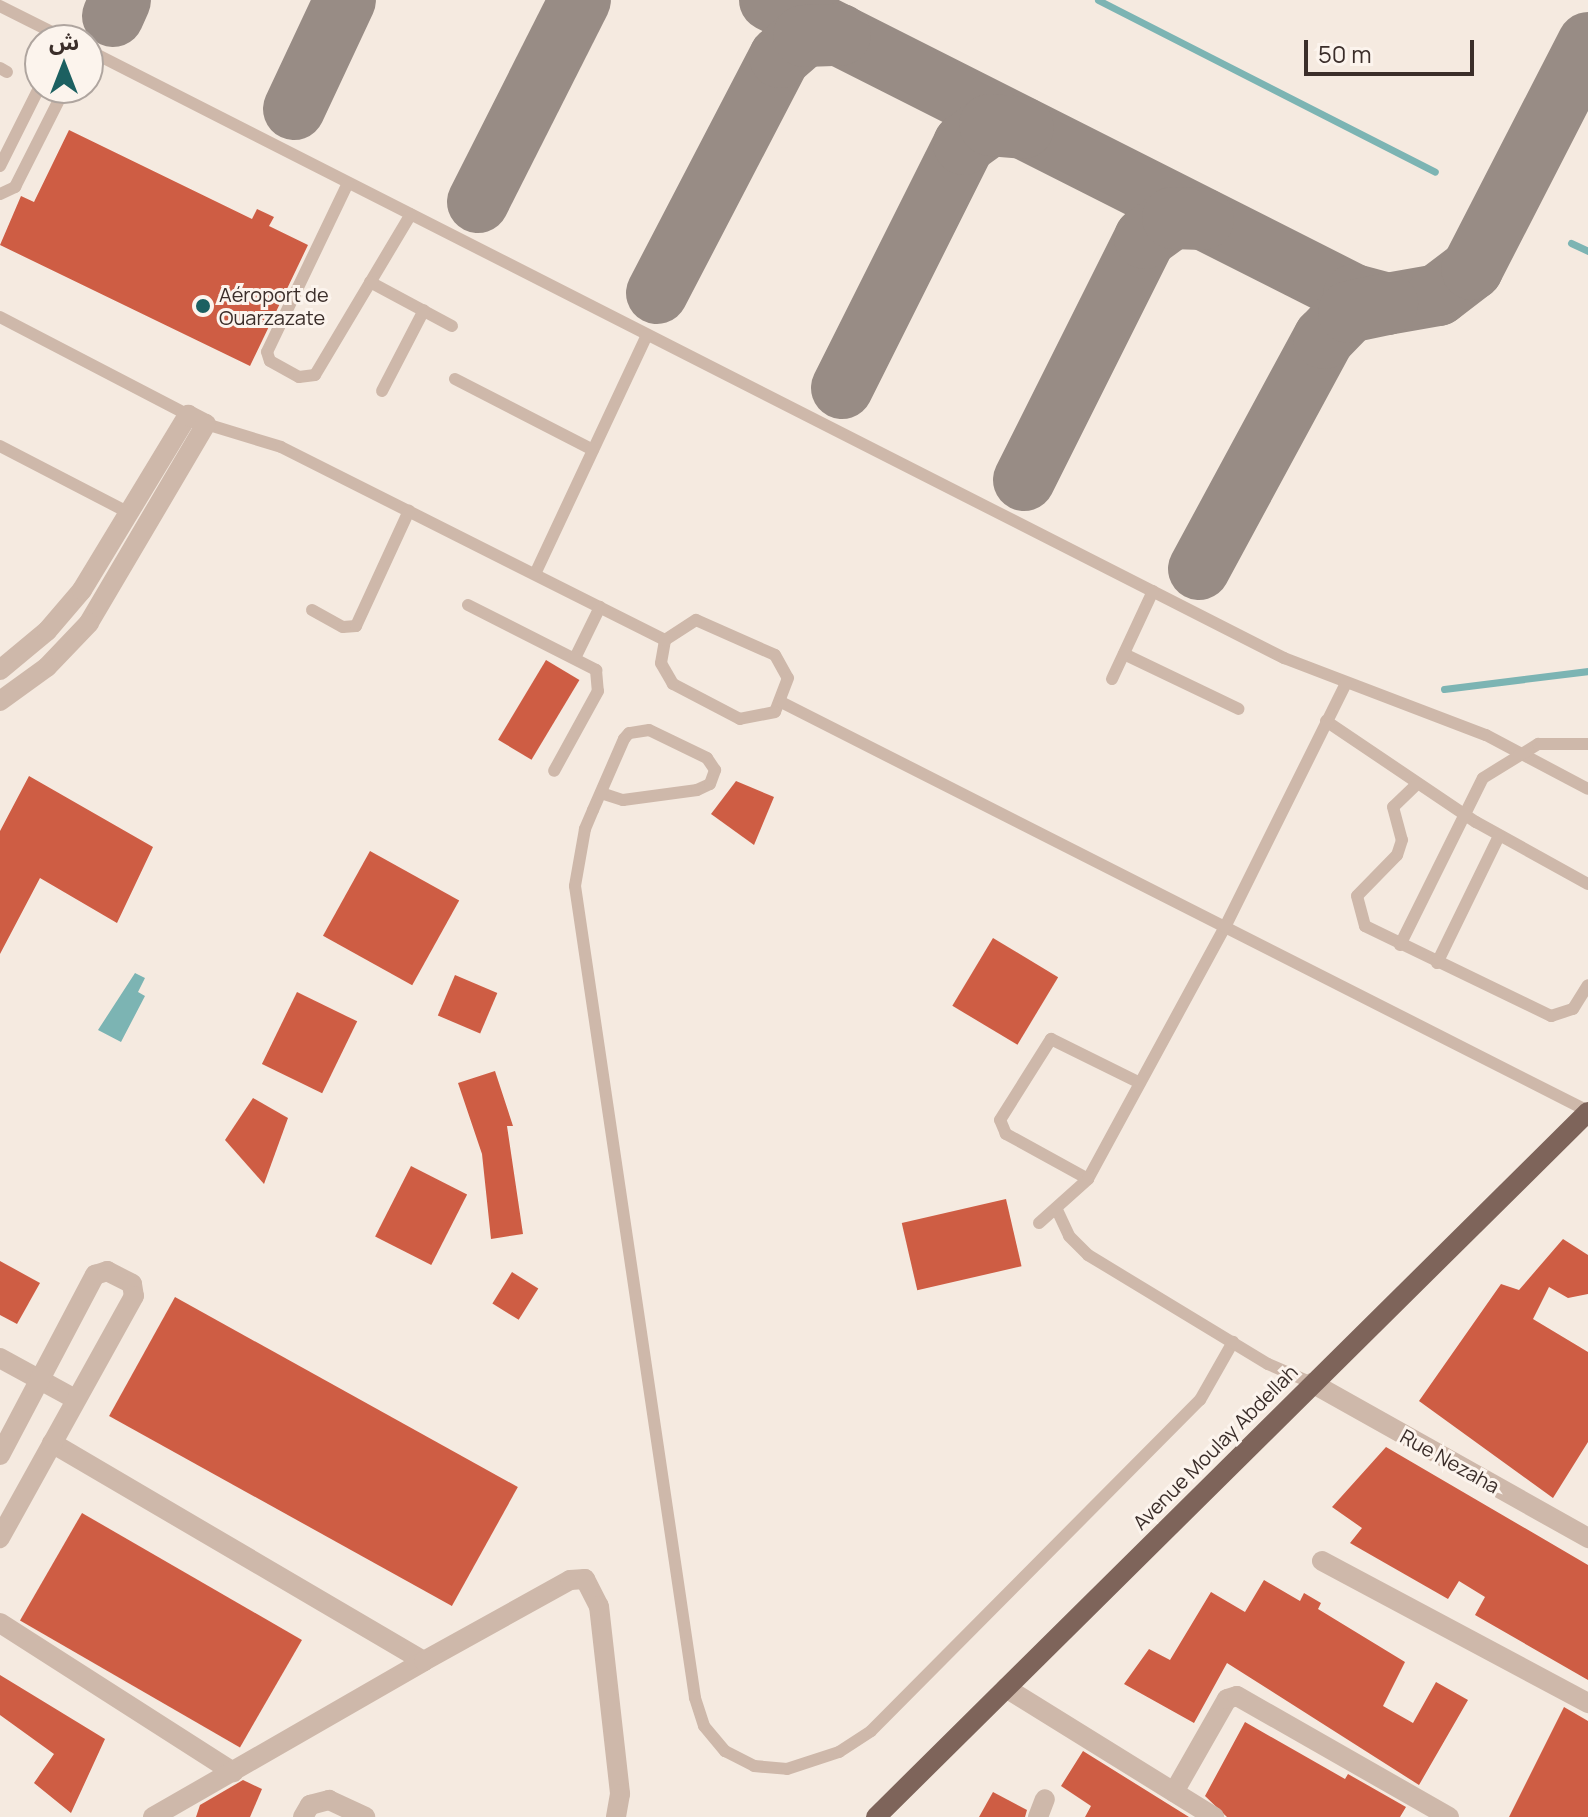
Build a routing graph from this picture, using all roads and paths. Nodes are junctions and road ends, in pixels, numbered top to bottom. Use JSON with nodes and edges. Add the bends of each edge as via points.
{"nodes":[{"id":1,"x":1,"y":8,"type":"edge"},
{"id":2,"x":34,"y":24,"type":"edge"},
{"id":3,"x":104,"y":58,"type":"edge"},
{"id":4,"x":31,"y":104,"type":"edge"},
{"id":5,"x":57,"y":104,"type":"edge"},
{"id":6,"x":0,"y":166,"type":"edge"},
{"id":7,"x":348,"y":183,"type":"junction"},
{"id":8,"x":0,"y":194,"type":"edge"},
{"id":9,"x":411,"y":214,"type":"junction"},
{"id":10,"x":370,"y":282,"type":"junction"},
{"id":11,"x":424,"y":310,"type":"junction"},
{"id":12,"x":0,"y":317,"type":"edge"},
{"id":13,"x":452,"y":326,"type":"dead end"},
{"id":14,"x":647,"y":335,"type":"junction"},
{"id":15,"x":455,"y":379,"type":"dead end"},
{"id":16,"x":382,"y":391,"type":"dead end"},
{"id":17,"x":197,"y":419,"type":"junction"},
{"id":18,"x":0,"y":446,"type":"edge"},
{"id":19,"x":593,"y":450,"type":"junction"},
{"id":20,"x":409,"y":511,"type":"junction"},
{"id":21,"x":131,"y":514,"type":"junction"},
{"id":22,"x":535,"y":574,"type":"junction"},
{"id":23,"x":1153,"y":591,"type":"junction"},
{"id":24,"x":468,"y":605,"type":"dead end"},
{"id":25,"x":600,"y":607,"type":"junction"},
{"id":26,"x":312,"y":610,"type":"dead end"},
{"id":27,"x":665,"y":640,"type":"junction"},
{"id":28,"x":1124,"y":654,"type":"junction"},
{"id":29,"x":575,"y":658,"type":"junction"},
{"id":30,"x":0,"y":670,"type":"edge"},
{"id":31,"x":1112,"y":679,"type":"dead end"},
{"id":32,"x":1346,"y":683,"type":"junction"},
{"id":33,"x":0,"y":701,"type":"edge"},
{"id":34,"x":783,"y":703,"type":"junction"},
{"id":35,"x":1239,"y":709,"type":"dead end"},
{"id":36,"x":1326,"y":721,"type":"junction"},
{"id":37,"x":1588,"y":744,"type":"edge"},
{"id":38,"x":1518,"y":752,"type":"junction"},
{"id":39,"x":554,"y":771,"type":"dead end"},
{"id":40,"x":1417,"y":784,"type":"junction"},
{"id":41,"x":1588,"y":789,"type":"edge"},
{"id":42,"x":601,"y":793,"type":"junction"},
{"id":43,"x":1463,"y":814,"type":"junction"},
{"id":44,"x":1499,"y":836,"type":"junction"},
{"id":45,"x":1588,"y":884,"type":"edge"},
{"id":46,"x":1225,"y":927,"type":"junction"},
{"id":47,"x":1400,"y":945,"type":"junction"},
{"id":48,"x":1437,"y":963,"type":"junction"},
{"id":49,"x":1588,"y":985,"type":"edge"},
{"id":50,"x":1140,"y":1083,"type":"junction"},
{"id":51,"x":1588,"y":1112,"type":"edge"},
{"id":52,"x":1088,"y":1179,"type":"junction"},
{"id":53,"x":1058,"y":1212,"type":"junction"},
{"id":54,"x":1039,"y":1223,"type":"dead end"},
{"id":55,"x":1233,"y":1342,"type":"junction"},
{"id":56,"x":0,"y":1358,"type":"edge"},
{"id":57,"x":41,"y":1380,"type":"junction"},
{"id":58,"x":1312,"y":1383,"type":"junction"},
{"id":59,"x":75,"y":1399,"type":"junction"},
{"id":60,"x":52,"y":1443,"type":"junction"},
{"id":61,"x":0,"y":1455,"type":"edge"},
{"id":62,"x":0,"y":1538,"type":"edge"},
{"id":63,"x":1588,"y":1538,"type":"edge"},
{"id":64,"x":1322,"y":1561,"type":"dead end"},
{"id":65,"x":0,"y":1623,"type":"edge"},
{"id":66,"x":424,"y":1661,"type":"junction"},
{"id":67,"x":1006,"y":1688,"type":"junction"},
{"id":68,"x":1588,"y":1703,"type":"edge"},
{"id":69,"x":233,"y":1772,"type":"junction"},
{"id":70,"x":1174,"y":1792,"type":"junction"},
{"id":71,"x":184,"y":1808,"type":"edge"},
{"id":72,"x":153,"y":1817,"type":"edge"},
{"id":73,"x":303,"y":1817,"type":"edge"},
{"id":74,"x":365,"y":1817,"type":"edge"},
{"id":75,"x":616,"y":1817,"type":"edge"},
{"id":76,"x":876,"y":1817,"type":"edge"},
{"id":77,"x":1214,"y":1817,"type":"edge"},
{"id":78,"x":1449,"y":1817,"type":"edge"}],
"edges":[{"from":1,"to":2,"type":"lane"},
{"from":3,"to":7,"type":"lane"},
{"from":4,"to":6,"type":"lane"},
{"from":5,"to":8,"type":"lane","via":[[15,187]]},
{"from":7,"to":9,"type":"lane"},
{"from":7,"to":10,"type":"lane","via":[[269,347],[270,361],[304,378],[315,375]]},
{"from":9,"to":10,"type":"lane"},
{"from":9,"to":14,"type":"lane"},
{"from":10,"to":11,"type":"lane"},
{"from":11,"to":13,"type":"lane"},
{"from":11,"to":16,"type":"lane"},
{"from":12,"to":17,"type":"lane"},
{"from":14,"to":19,"type":"lane"},
{"from":14,"to":23,"type":"lane"},
{"from":15,"to":19,"type":"lane"},
{"from":17,"to":20,"type":"lane","via":[[281,447]]},
{"from":17,"to":21,"type":"street"},
{"from":17,"to":33,"type":"street","via":[[89,623],[47,667]]},
{"from":18,"to":21,"type":"lane"},
{"from":19,"to":22,"type":"lane"},
{"from":20,"to":22,"type":"lane"},
{"from":20,"to":26,"type":"lane","via":[[356,626],[346,628]]},
{"from":21,"to":30,"type":"street","via":[[66,612]]},
{"from":22,"to":25,"type":"lane"},
{"from":23,"to":28,"type":"lane"},
{"from":23,"to":32,"type":"lane"},
{"from":24,"to":29,"type":"lane"},
{"from":25,"to":27,"type":"lane"},
{"from":25,"to":29,"type":"lane"},
{"from":27,"to":34,"type":"lane","via":[[665,675],[683,690],[752,721]]},
{"from":27,"to":34,"type":"lane","via":[[696,620],[764,648],[788,678]]},
{"from":28,"to":31,"type":"lane"},
{"from":28,"to":35,"type":"lane"},
{"from":29,"to":39,"type":"lane","via":[[596,670],[600,683]]},
{"from":32,"to":36,"type":"lane"},
{"from":32,"to":38,"type":"lane","via":[[1440,715]]},
{"from":34,"to":46,"type":"lane"},
{"from":36,"to":40,"type":"lane"},
{"from":36,"to":46,"type":"lane"},
{"from":37,"to":38,"type":"lane","via":[[1560,740]]},
{"from":38,"to":41,"type":"lane"},
{"from":38,"to":43,"type":"lane","via":[[1483,778]]},
{"from":40,"to":43,"type":"lane"},
{"from":40,"to":47,"type":"lane","via":[[1393,807],[1402,840],[1397,855],[1365,883],[1356,904],[1365,926]]},
{"from":42,"to":42,"type":"lane","via":[[635,729],[707,758],[715,770],[704,789],[623,800]]},
{"from":42,"to":55,"type":"lane","via":[[580,847],[575,906],[695,1698],[704,1726],[725,1751],[754,1766],[787,1769],[830,1756],[871,1731],[1200,1400]]},
{"from":43,"to":44,"type":"lane"},
{"from":43,"to":47,"type":"lane"},
{"from":44,"to":45,"type":"lane"},
{"from":44,"to":48,"type":"lane"},
{"from":46,"to":50,"type":"lane"},
{"from":46,"to":51,"type":"lane"},
{"from":47,"to":48,"type":"lane"},
{"from":48,"to":49,"type":"lane","via":[[1551,1016],[1573,1009]]},
{"from":50,"to":52,"type":"lane"},
{"from":50,"to":52,"type":"lane","via":[[1051,1039],[1000,1120],[1006,1134]]},
{"from":51,"to":58,"type":"main road","name":"Avenue Moulay Abdellah"},
{"from":52,"to":53,"type":"lane"},
{"from":53,"to":54,"type":"lane"},
{"from":53,"to":55,"type":"lane","via":[[1069,1236],[1088,1255]]},
{"from":55,"to":58,"type":"lane"},
{"from":56,"to":57,"type":"street"},
{"from":57,"to":59,"type":"street"},
{"from":57,"to":59,"type":"street","via":[[98,1272],[132,1284],[134,1296]]},
{"from":57,"to":61,"type":"street"},
{"from":58,"to":63,"type":"street","name":"Rue Nezaha"},
{"from":58,"to":67,"type":"main road","name":"Avenue Moulay Abdellah"},
{"from":59,"to":60,"type":"street"},
{"from":60,"to":62,"type":"street"},
{"from":60,"to":66,"type":"street"},
{"from":64,"to":68,"type":"street"},
{"from":65,"to":69,"type":"street"},
{"from":66,"to":69,"type":"street"},
{"from":66,"to":75,"type":"street","via":[[570,1580],[585,1579],[599,1606],[620,1794]]},
{"from":67,"to":70,"type":"street"},
{"from":67,"to":76,"type":"main road","name":"Avenue Moulay Abdellah"},
{"from":69,"to":71,"type":"street"},
{"from":70,"to":77,"type":"street"},
{"from":70,"to":78,"type":"street","via":[[1227,1699],[1237,1696]]},
{"from":71,"to":72,"type":"street"},
{"from":73,"to":74,"type":"street","via":[[310,1805],[329,1800]]}]}
